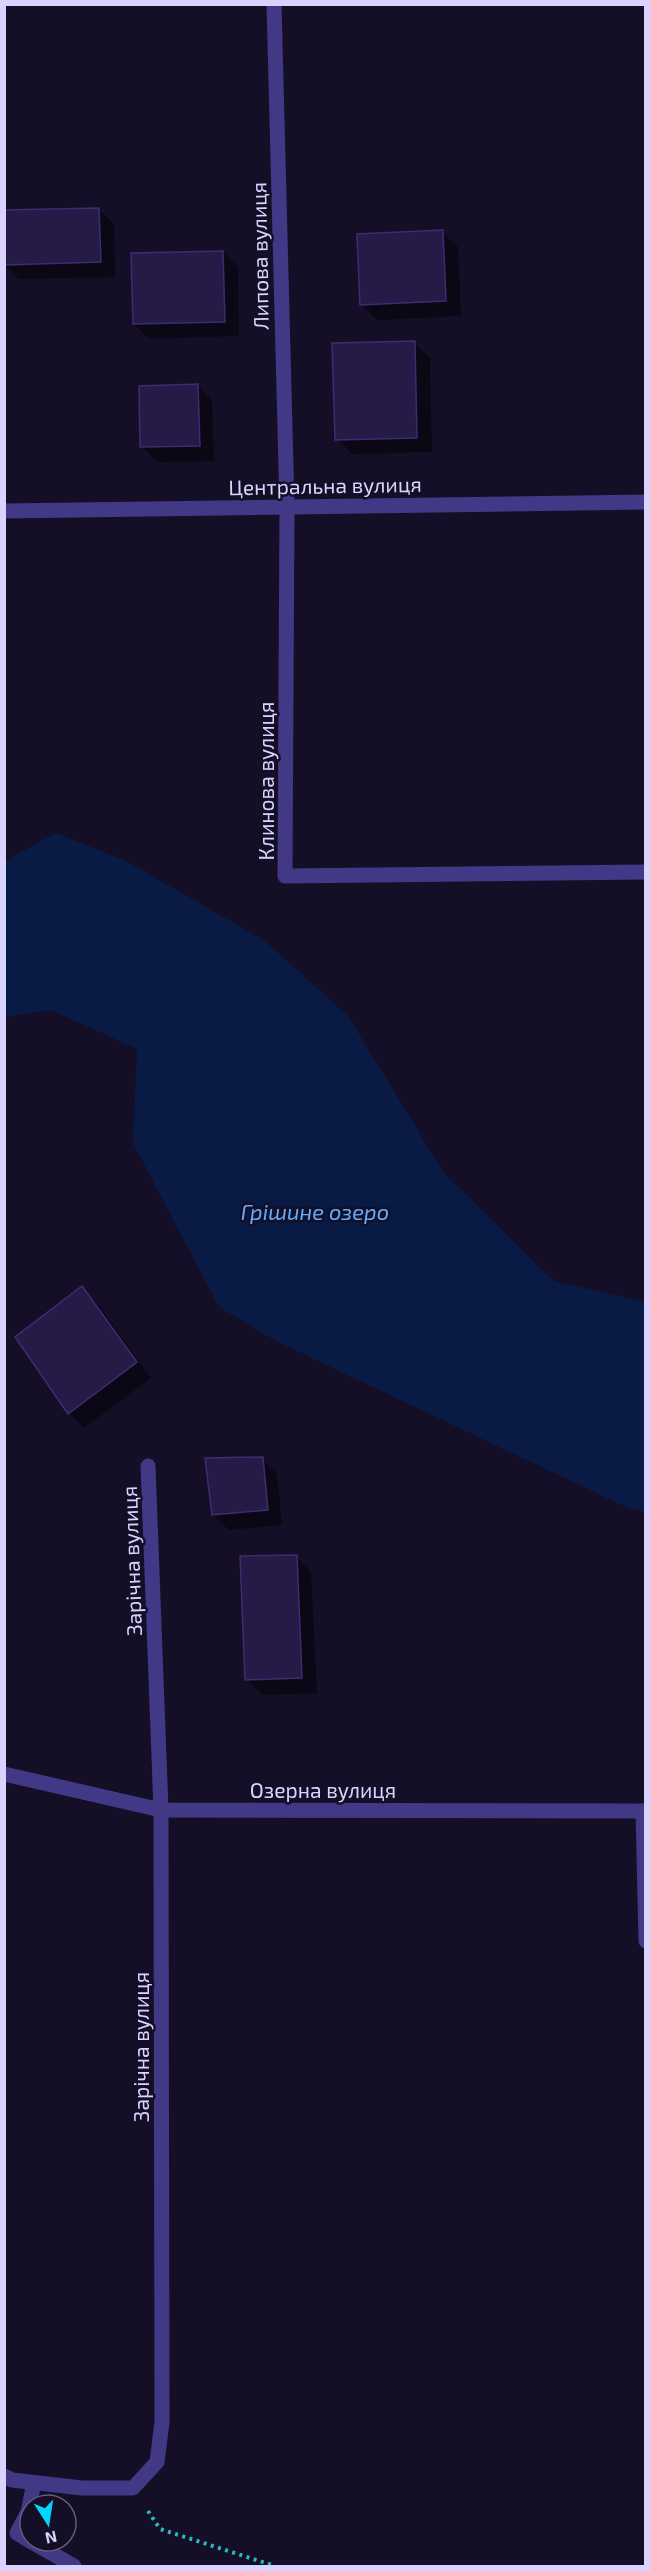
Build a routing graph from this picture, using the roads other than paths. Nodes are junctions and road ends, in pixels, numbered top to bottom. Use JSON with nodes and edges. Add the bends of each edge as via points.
{"nodes":[{"id":1,"x":274,"y":4,"type":"edge"},
{"id":2,"x":645,"y":502,"type":"edge"},
{"id":3,"x":287,"y":506,"type":"junction"},
{"id":4,"x":4,"y":511,"type":"edge"},
{"id":5,"x":645,"y":872,"type":"edge"},
{"id":6,"x":148,"y":1466,"type":"dead end"},
{"id":7,"x":4,"y":1774,"type":"edge"},
{"id":8,"x":161,"y":1810,"type":"junction"},
{"id":9,"x":644,"y":1811,"type":"edge"},
{"id":10,"x":645,"y":1941,"type":"edge"},
{"id":11,"x":4,"y":2476,"type":"edge"},
{"id":12,"x":34,"y":2483,"type":"junction"},
{"id":13,"x":32,"y":2493,"type":"edge"},
{"id":14,"x":51,"y":2553,"type":"edge"},
{"id":15,"x":74,"y":2566,"type":"edge"}],
"edges":[{"from":1,"to":3,"type":"street","name":"Липова вулиця"},
{"from":2,"to":3,"type":"street","name":"Центральна вулиця"},
{"from":3,"to":4,"type":"street","name":"Центральна вулиця"},
{"from":3,"to":5,"type":"street","name":"Клинова вулиця","via":[[285,876]]},
{"from":6,"to":8,"type":"street","name":"Зарічна вулиця"},
{"from":7,"to":8,"type":"street","name":"Озерна вулиця"},
{"from":8,"to":9,"type":"street","name":"Озерна вулиця"},
{"from":8,"to":12,"type":"street","name":"Зарічна вулиця","via":[[162,2422],[157,2462],[133,2488]]},
{"from":9,"to":10,"type":"street"},
{"from":11,"to":12,"type":"street"},
{"from":12,"to":13,"type":"street"},
{"from":14,"to":15,"type":"street"}]}
